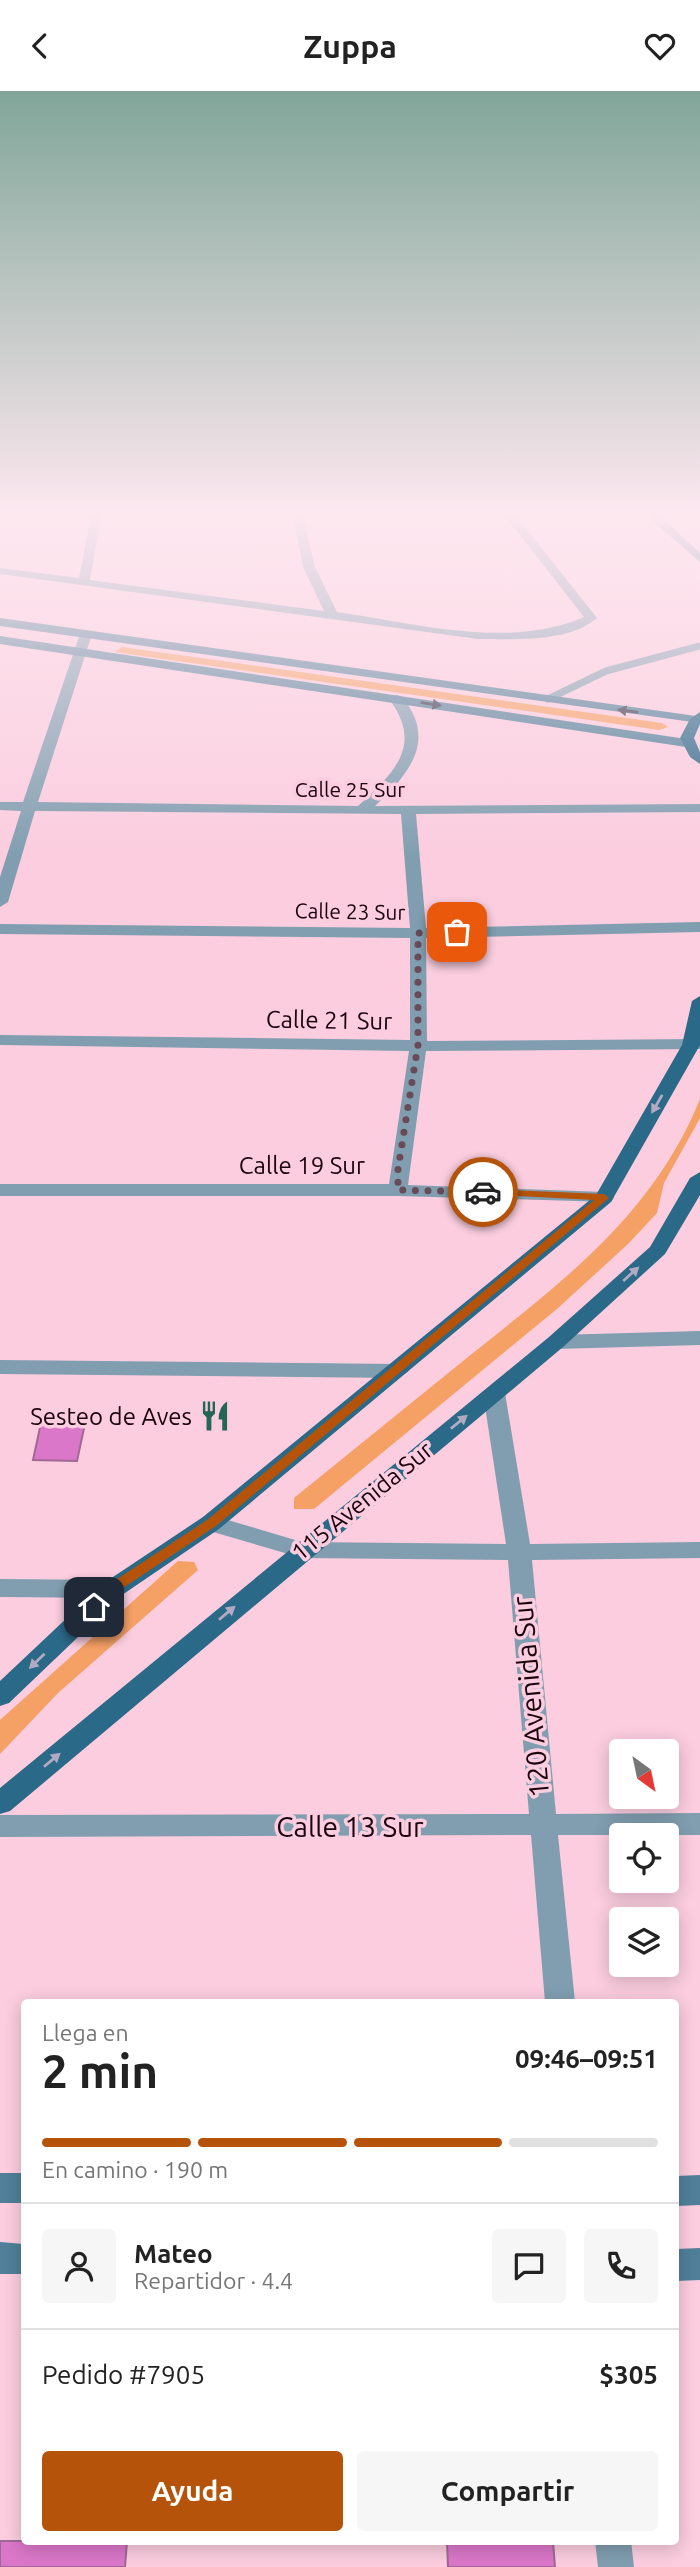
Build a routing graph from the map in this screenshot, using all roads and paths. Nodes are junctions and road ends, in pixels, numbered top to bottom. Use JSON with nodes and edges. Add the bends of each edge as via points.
{"nodes":[{"id":1,"x":40,"y":628,"type":"edge"},
{"id":2,"x":424,"y":628,"type":"edge"},
{"id":3,"x":571,"y":628,"type":"edge"},
{"id":4,"x":86,"y":634,"type":"junction"},
{"id":5,"x":0,"y":641,"type":"edge"},
{"id":6,"x":700,"y":646,"type":"edge"},
{"id":7,"x":79,"y":652,"type":"junction"},
{"id":8,"x":396,"y":699,"type":"junction"},
{"id":9,"x":548,"y":699,"type":"junction"},
{"id":10,"x":698,"y":718,"type":"edge"},
{"id":11,"x":686,"y":743,"type":"junction"},
{"id":12,"x":700,"y":760,"type":"edge"},
{"id":13,"x":0,"y":806,"type":"edge"},
{"id":14,"x":30,"y":806,"type":"junction"},
{"id":15,"x":700,"y":808,"type":"edge"},
{"id":16,"x":362,"y":810,"type":"junction"},
{"id":17,"x":408,"y":810,"type":"junction"},
{"id":18,"x":0,"y":902,"type":"edge"},
{"id":19,"x":700,"y":927,"type":"edge"},
{"id":20,"x":0,"y":929,"type":"edge"},
{"id":21,"x":418,"y":933,"type":"junction"},
{"id":22,"x":700,"y":1001,"type":"edge"},
{"id":23,"x":0,"y":1040,"type":"edge"},
{"id":24,"x":418,"y":1045,"type":"junction"},
{"id":25,"x":696,"y":1045,"type":"edge"},
{"id":26,"x":700,"y":1178,"type":"edge"},
{"id":27,"x":0,"y":1190,"type":"edge"},
{"id":28,"x":398,"y":1190,"type":"junction"},
{"id":29,"x":604,"y":1198,"type":"junction"},
{"id":30,"x":700,"y":1338,"type":"edge"},
{"id":31,"x":556,"y":1342,"type":"junction"},
{"id":32,"x":0,"y":1367,"type":"edge"},
{"id":33,"x":398,"y":1371,"type":"junction"},
{"id":34,"x":494,"y":1393,"type":"junction"},
{"id":35,"x":211,"y":1523,"type":"junction"},
{"id":36,"x":302,"y":1550,"type":"junction"},
{"id":37,"x":700,"y":1550,"type":"edge"},
{"id":38,"x":519,"y":1552,"type":"junction"},
{"id":39,"x":0,"y":1588,"type":"edge"},
{"id":40,"x":113,"y":1589,"type":"junction"},
{"id":41,"x":0,"y":1696,"type":"edge"},
{"id":42,"x":0,"y":1804,"type":"edge"},
{"id":43,"x":700,"y":1824,"type":"edge"},
{"id":44,"x":0,"y":1826,"type":"edge"},
{"id":45,"x":542,"y":1826,"type":"junction"},
{"id":46,"x":559,"y":1999,"type":"edge"},
{"id":47,"x":0,"y":2188,"type":"edge"},
{"id":48,"x":21,"y":2188,"type":"edge"},
{"id":49,"x":700,"y":2190,"type":"edge"},
{"id":50,"x":679,"y":2191,"type":"edge"},
{"id":51,"x":0,"y":2258,"type":"edge"},
{"id":52,"x":21,"y":2259,"type":"edge"},
{"id":53,"x":679,"y":2265,"type":"edge"},
{"id":54,"x":700,"y":2265,"type":"edge"},
{"id":55,"x":613,"y":2545,"type":"edge"},
{"id":56,"x":616,"y":2567,"type":"edge"}],
"edges":[{"from":1,"to":4,"type":"main road"},
{"from":2,"to":3,"type":"street","via":[[521,636]]},
{"from":4,"to":7,"type":"street"},
{"from":4,"to":9,"type":"main road"},
{"from":5,"to":7,"type":"main road"},
{"from":6,"to":9,"type":"lane","via":[[606,671]]},
{"from":7,"to":8,"type":"main road"},
{"from":7,"to":14,"type":"street"},
{"from":8,"to":11,"type":"main road","one_way":true},
{"from":8,"to":16,"type":"street","via":[[411,720],[412,747],[393,781]]},
{"from":10,"to":9,"type":"main road","one_way":true},
{"from":10,"to":11,"type":"main road","via":[[688,727]]},
{"from":11,"to":12,"type":"main road"},
{"from":13,"to":14,"type":"street","name":"Calle 25 Sur"},
{"from":14,"to":16,"type":"street","name":"Calle 25 Sur"},
{"from":14,"to":18,"type":"street"},
{"from":15,"to":17,"type":"street","name":"Calle 25 Sur"},
{"from":16,"to":17,"type":"street","name":"Calle 25 Sur"},
{"from":17,"to":21,"type":"street"},
{"from":19,"to":21,"type":"street","name":"Calle 23 Sur"},
{"from":20,"to":21,"type":"street","name":"Calle 23 Sur"},
{"from":21,"to":24,"type":"street"},
{"from":22,"to":25,"type":"main road"},
{"from":23,"to":24,"type":"street","name":"Calle 21 Sur"},
{"from":24,"to":25,"type":"street","name":"Calle 21 Sur"},
{"from":24,"to":28,"type":"street"},
{"from":25,"to":29,"type":"main road","one_way":true},
{"from":31,"to":26,"type":"main road","name":"115 Avenida Sur","one_way":true,"via":[[658,1250]]},
{"from":27,"to":28,"type":"street","name":"Calle 19 Sur"},
{"from":28,"to":29,"type":"street","name":"Calle 19 Sur"},
{"from":29,"to":33,"type":"main road"},
{"from":30,"to":31,"type":"street"},
{"from":31,"to":34,"type":"main road","name":"115 Avenida Sur"},
{"from":32,"to":33,"type":"street"},
{"from":33,"to":35,"type":"main road"},
{"from":36,"to":34,"type":"main road","name":"115 Avenida Sur","one_way":true},
{"from":34,"to":38,"type":"street","name":"120 Avenida Sur"},
{"from":35,"to":36,"type":"street"},
{"from":35,"to":40,"type":"main road"},
{"from":36,"to":38,"type":"street"},
{"from":42,"to":36,"type":"main road","name":"115 Avenida Sur","one_way":true},
{"from":37,"to":38,"type":"street"},
{"from":38,"to":45,"type":"street","name":"120 Avenida Sur"},
{"from":39,"to":40,"type":"street"},
{"from":40,"to":41,"type":"main road","one_way":true},
{"from":43,"to":45,"type":"street","name":"Calle 13 Sur"},
{"from":44,"to":45,"type":"street","name":"Calle 13 Sur"},
{"from":45,"to":46,"type":"street","name":"120 Avenida Sur"},
{"from":47,"to":48,"type":"main road"},
{"from":49,"to":50,"type":"main road"},
{"from":51,"to":52,"type":"main road"},
{"from":53,"to":54,"type":"main road"},
{"from":55,"to":56,"type":"street"}]}
